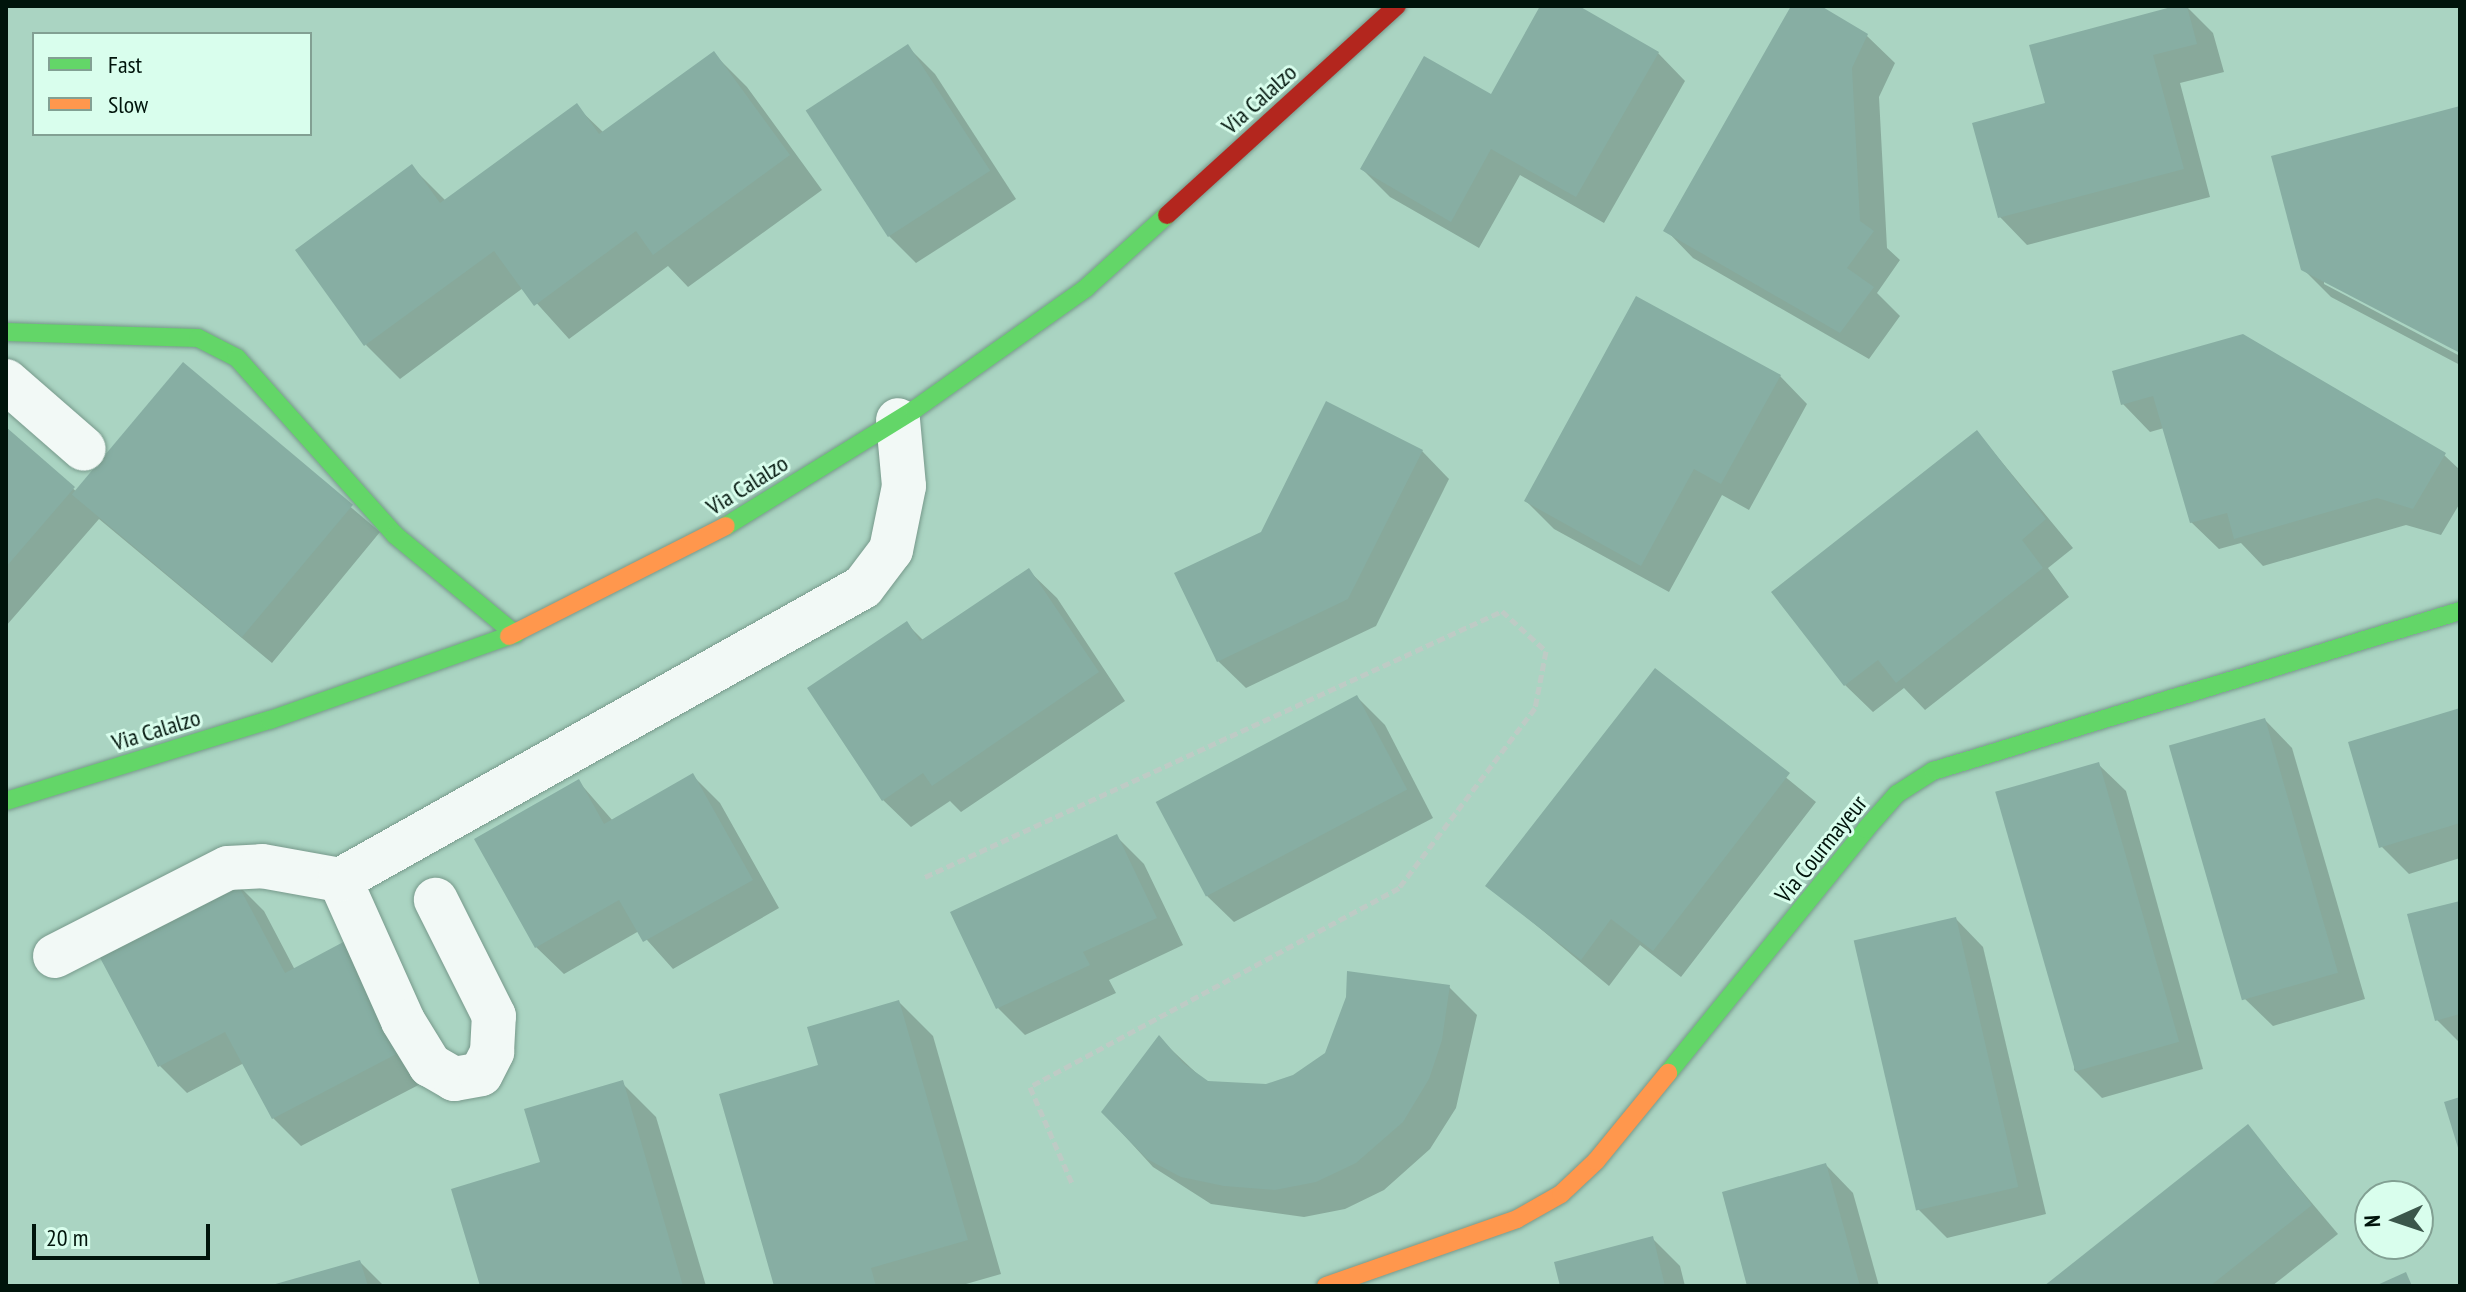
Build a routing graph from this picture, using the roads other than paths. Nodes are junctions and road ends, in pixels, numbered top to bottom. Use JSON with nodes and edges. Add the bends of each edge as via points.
{"nodes":[{"id":1,"x":1397,"y":6,"type":"edge"},
{"id":2,"x":6,"y":332,"type":"edge"},
{"id":3,"x":6,"y":381,"type":"edge"},
{"id":4,"x":898,"y":420,"type":"junction"},
{"id":5,"x":84,"y":449,"type":"dead end"},
{"id":6,"x":2460,"y":611,"type":"edge"},
{"id":7,"x":515,"y":634,"type":"junction"},
{"id":8,"x":6,"y":801,"type":"edge"},
{"id":9,"x":340,"y":880,"type":"junction"},
{"id":10,"x":436,"y":900,"type":"dead end"},
{"id":11,"x":55,"y":956,"type":"dead end"},
{"id":12,"x":1326,"y":1286,"type":"edge"}],
"edges":[{"from":1,"to":4,"type":"street","name":"Via Calalzo","via":[[1086,288]]},
{"from":2,"to":7,"type":"street","via":[[198,338],[237,358],[395,535]]},
{"from":3,"to":5,"type":"street"},
{"from":4,"to":7,"type":"street","name":"Via Calalzo","via":[[704,539]]},
{"from":4,"to":9,"type":"street","via":[[905,456],[899,512],[891,550],[863,587]]},
{"from":6,"to":12,"type":"street","name":"Via Courmayeur","via":[[1933,771],[1897,794],[1866,829],[1606,1149],[1561,1194],[1517,1219]]},
{"from":7,"to":8,"type":"street","name":"Via Calalzo","via":[[270,720]]},
{"from":9,"to":10,"type":"street","via":[[403,1021],[430,1065],[454,1079],[481,1074],[492,1052],[494,1016]]},
{"from":9,"to":11,"type":"street","via":[[262,866],[228,868]]}]}
